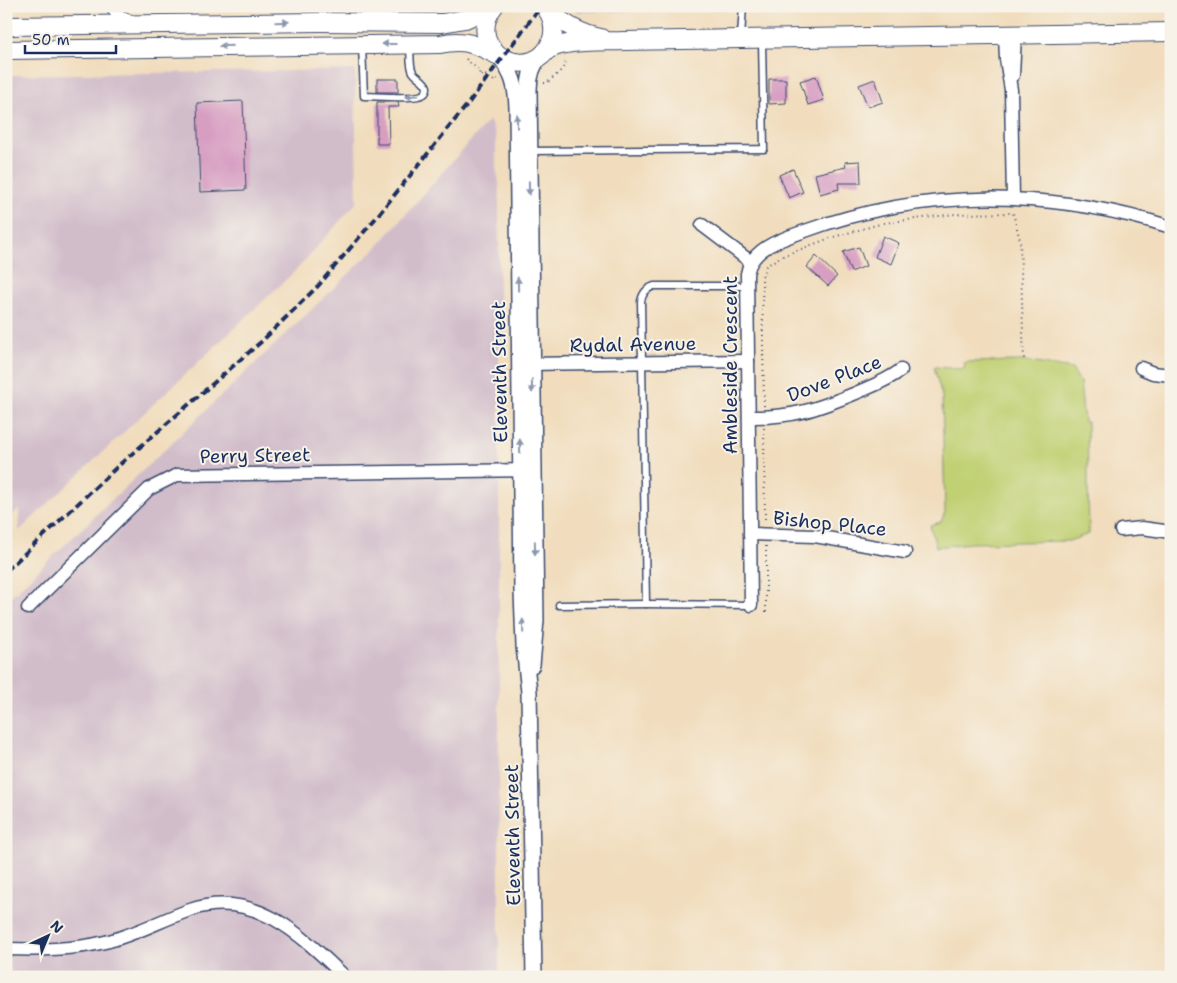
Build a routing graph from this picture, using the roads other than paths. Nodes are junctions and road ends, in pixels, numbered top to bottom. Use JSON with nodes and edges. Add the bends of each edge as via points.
{"nodes":[{"id":1,"x":112,"y":6,"type":"edge"},
{"id":2,"x":494,"y":6,"type":"edge"},
{"id":3,"x":743,"y":6,"type":"edge"},
{"id":4,"x":545,"y":7,"type":"edge"},
{"id":5,"x":319,"y":22,"type":"junction"},
{"id":6,"x":132,"y":24,"type":"junction"},
{"id":7,"x":6,"y":26,"type":"edge"},
{"id":8,"x":1171,"y":32,"type":"edge"},
{"id":9,"x":1010,"y":35,"type":"junction"},
{"id":10,"x":741,"y":39,"type":"junction"},
{"id":11,"x":762,"y":39,"type":"junction"},
{"id":12,"x":624,"y":41,"type":"junction"},
{"id":13,"x":362,"y":44,"type":"junction"},
{"id":14,"x":410,"y":44,"type":"junction"},
{"id":15,"x":320,"y":45,"type":"junction"},
{"id":16,"x":6,"y":50,"type":"edge"},
{"id":17,"x":543,"y":54,"type":"junction"},
{"id":18,"x":498,"y":56,"type":"junction"},
{"id":19,"x":522,"y":151,"type":"junction"},
{"id":20,"x":1013,"y":199,"type":"junction"},
{"id":21,"x":702,"y":225,"type":"dead end"},
{"id":22,"x":1171,"y":227,"type":"edge"},
{"id":23,"x":751,"y":262,"type":"junction"},
{"id":24,"x":747,"y":286,"type":"junction"},
{"id":25,"x":748,"y":361,"type":"junction"},
{"id":26,"x":642,"y":362,"type":"junction"},
{"id":27,"x":525,"y":364,"type":"junction"},
{"id":28,"x":1141,"y":368,"type":"dead end"},
{"id":29,"x":901,"y":370,"type":"dead end"},
{"id":30,"x":1171,"y":374,"type":"edge"},
{"id":31,"x":749,"y":417,"type":"junction"},
{"id":32,"x":527,"y":470,"type":"junction"},
{"id":33,"x":1121,"y":530,"type":"dead end"},
{"id":34,"x":1171,"y":532,"type":"edge"},
{"id":35,"x":750,"y":534,"type":"junction"},
{"id":36,"x":905,"y":552,"type":"dead end"},
{"id":37,"x":646,"y":604,"type":"junction"},
{"id":38,"x":559,"y":605,"type":"dead end"},
{"id":39,"x":750,"y":605,"type":"joint"},
{"id":40,"x":28,"y":608,"type":"dead end"},
{"id":41,"x":6,"y":949,"type":"edge"},
{"id":42,"x":345,"y":977,"type":"edge"},
{"id":43,"x":534,"y":977,"type":"edge"}],
"edges":[{"from":1,"to":6,"type":"street","via":[[118,15]]},
{"from":2,"to":5,"type":"main road","via":[[452,22]]},
{"from":2,"to":18,"type":"main road","via":[[487,18],[486,31],[489,44]]},
{"from":3,"to":10,"type":"lane"},
{"from":4,"to":12,"type":"main road","via":[[558,20],[577,30]]},
{"from":4,"to":17,"type":"main road","via":[[553,28],[552,38]]},
{"from":6,"to":5,"type":"main road","one_way":true},
{"from":5,"to":15,"type":"main road"},
{"from":6,"to":7,"type":"main road"},
{"from":8,"to":9,"type":"main road"},
{"from":9,"to":11,"type":"main road"},
{"from":9,"to":20,"type":"street","via":[[1015,59],[1011,90]]},
{"from":10,"to":11,"type":"main road"},
{"from":10,"to":12,"type":"main road"},
{"from":11,"to":19,"type":"lane","via":[[764,149]]},
{"from":12,"to":17,"type":"main road","via":[[566,44]]},
{"from":14,"to":13,"type":"main road","one_way":true},
{"from":14,"to":13,"type":"lane","one_way":true,"via":[[411,68],[428,87],[425,93],[417,96],[364,96]]},
{"from":13,"to":15,"type":"main road"},
{"from":14,"to":18,"type":"main road","via":[[463,42]]},
{"from":15,"to":16,"type":"main road","one_way":true},
{"from":17,"to":18,"type":"main road","via":[[520,63]]},
{"from":17,"to":19,"type":"street","name":"Eleventh Street","via":[[534,65],[529,82]]},
{"from":19,"to":18,"type":"street","name":"Eleventh Street","one_way":true,"via":[[516,85],[510,70]]},
{"from":19,"to":27,"type":"street","name":"Eleventh Street"},
{"from":20,"to":22,"type":"street","name":"Ambleside Crescent","via":[[1091,206]]},
{"from":20,"to":23,"type":"street","name":"Ambleside Crescent","via":[[945,200],[859,214],[784,239],[766,248]]},
{"from":21,"to":23,"type":"street"},
{"from":23,"to":24,"type":"street","name":"Ambleside Crescent"},
{"from":24,"to":25,"type":"street","name":"Ambleside Crescent"},
{"from":24,"to":26,"type":"lane","via":[[649,288],[641,301]]},
{"from":25,"to":26,"type":"street","name":"Rydal Avenue"},
{"from":25,"to":31,"type":"street","name":"Ambleside Crescent"},
{"from":26,"to":27,"type":"street","name":"Rydal Avenue"},
{"from":26,"to":37,"type":"lane"},
{"from":27,"to":32,"type":"street","name":"Eleventh Street"},
{"from":28,"to":30,"type":"street"},
{"from":29,"to":31,"type":"street","name":"Dove Place","via":[[882,382],[816,409],[783,417]]},
{"from":31,"to":35,"type":"street","name":"Ambleside Crescent"},
{"from":32,"to":40,"type":"street","name":"Perry Street","via":[[176,475],[149,489]]},
{"from":32,"to":43,"type":"street","name":"Eleventh Street","via":[[536,620],[530,692]]},
{"from":33,"to":34,"type":"street","via":[[1142,528]]},
{"from":35,"to":36,"type":"street","name":"Bishop Place","via":[[815,536]]},
{"from":35,"to":39,"type":"street","name":"Ambleside Crescent"},
{"from":37,"to":38,"type":"lane"},
{"from":37,"to":39,"type":"lane"},
{"from":41,"to":42,"type":"street","via":[[39,950],[104,943],[192,909],[226,904],[249,908],[290,928]]}]}
